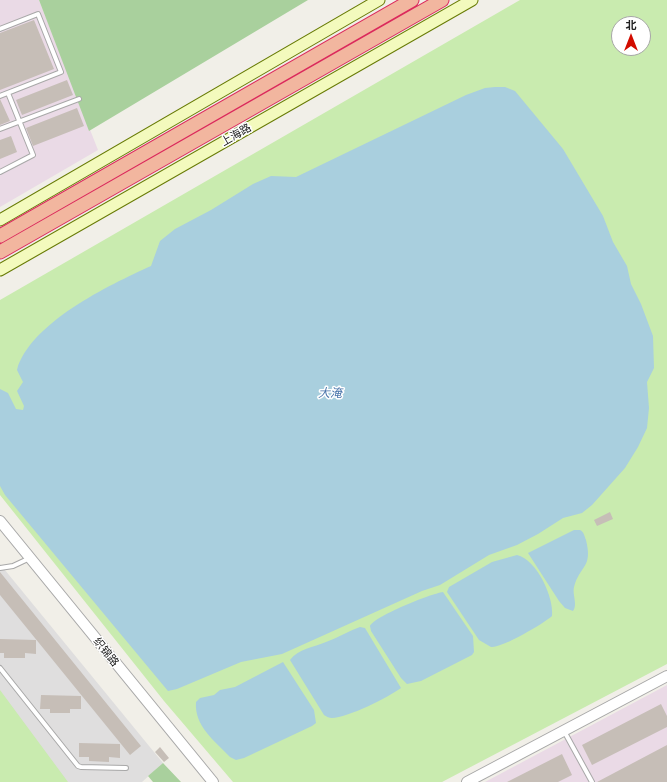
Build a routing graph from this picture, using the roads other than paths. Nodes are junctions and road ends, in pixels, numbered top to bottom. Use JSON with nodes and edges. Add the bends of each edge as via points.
{"nodes":[{"id":1,"x":378,"y":0,"type":"edge"},
{"id":2,"x":412,"y":0,"type":"edge"},
{"id":3,"x":442,"y":0,"type":"edge"},
{"id":4,"x":472,"y":0,"type":"edge"},
{"id":5,"x":0,"y":29,"type":"edge"},
{"id":6,"x":8,"y":93,"type":"junction"},
{"id":7,"x":0,"y":96,"type":"edge"},
{"id":8,"x":79,"y":99,"type":"dead end"},
{"id":9,"x":19,"y":122,"type":"junction"},
{"id":10,"x":0,"y":129,"type":"edge"},
{"id":11,"x":0,"y":172,"type":"edge"},
{"id":12,"x":0,"y":220,"type":"edge"},
{"id":13,"x":0,"y":236,"type":"edge"},
{"id":14,"x":0,"y":252,"type":"edge"},
{"id":15,"x":0,"y":270,"type":"edge"},
{"id":16,"x":0,"y":521,"type":"edge"},
{"id":17,"x":30,"y":558,"type":"junction"},
{"id":18,"x":0,"y":568,"type":"edge"},
{"id":19,"x":0,"y":668,"type":"edge"},
{"id":20,"x":666,"y":678,"type":"edge"},
{"id":21,"x":564,"y":731,"type":"junction"},
{"id":22,"x":126,"y":768,"type":"dead end"},
{"id":23,"x":213,"y":782,"type":"edge"},
{"id":24,"x":467,"y":782,"type":"edge"},
{"id":25,"x":592,"y":782,"type":"edge"}],
"edges":[{"from":1,"to":12,"type":"main road"},
{"from":2,"to":13,"type":"highway"},
{"from":3,"to":14,"type":"highway","name":"上海路"},
{"from":4,"to":15,"type":"main road","name":"上海路"},
{"from":5,"to":6,"type":"lane","via":[[38,14],[61,72]]},
{"from":6,"to":7,"type":"lane"},
{"from":6,"to":9,"type":"lane"},
{"from":8,"to":9,"type":"lane"},
{"from":9,"to":10,"type":"lane"},
{"from":9,"to":11,"type":"lane","via":[[33,155]]},
{"from":16,"to":17,"type":"street","name":"织锦路"},
{"from":17,"to":18,"type":"lane","via":[[13,566]]},
{"from":17,"to":23,"type":"street","name":"织锦路"},
{"from":19,"to":22,"type":"lane","via":[[78,766]]},
{"from":20,"to":21,"type":"street"},
{"from":21,"to":24,"type":"street"},
{"from":21,"to":25,"type":"lane"}]}
